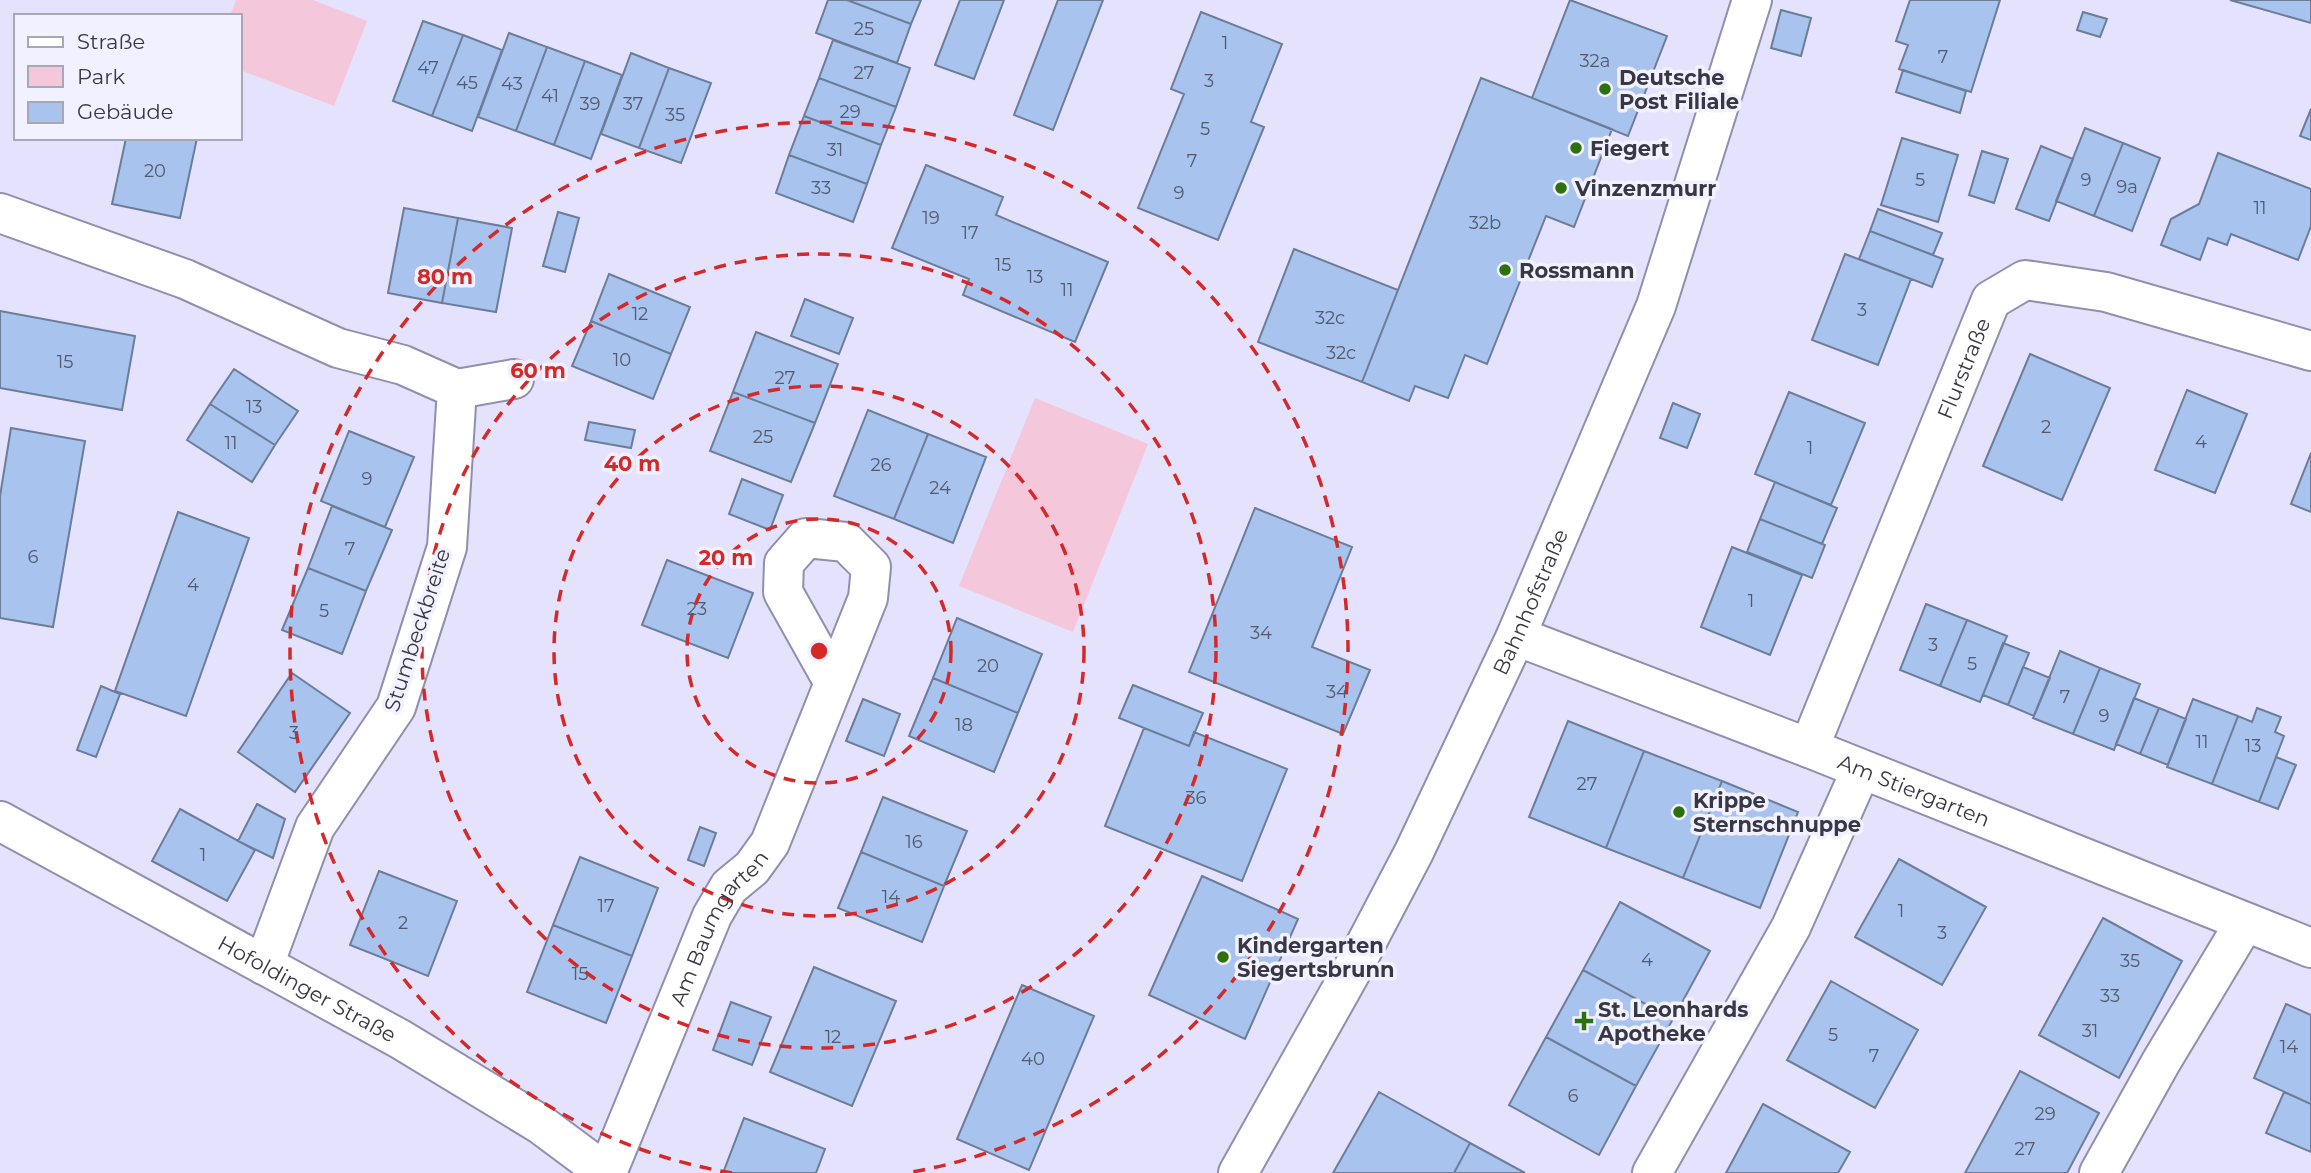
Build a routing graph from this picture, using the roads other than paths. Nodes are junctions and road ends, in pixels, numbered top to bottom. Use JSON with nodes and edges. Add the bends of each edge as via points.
{"nodes":[{"id":1,"x":1752,"y":0,"type":"edge"},
{"id":2,"x":0,"y":213,"type":"edge"},
{"id":3,"x":2311,"y":351,"type":"edge"},
{"id":4,"x":514,"y":379,"type":"dead end"},
{"id":5,"x":457,"y":389,"type":"junction"},
{"id":6,"x":1516,"y":636,"type":"junction"},
{"id":7,"x":834,"y":683,"type":"dead end"},
{"id":8,"x":1809,"y":748,"type":"junction"},
{"id":9,"x":1861,"y":770,"type":"junction"},
{"id":10,"x":0,"y":821,"type":"edge"},
{"id":11,"x":2245,"y":922,"type":"junction"},
{"id":12,"x":2311,"y":948,"type":"edge"},
{"id":13,"x":264,"y":965,"type":"junction"},
{"id":14,"x":606,"y":1173,"type":"edge"},
{"id":15,"x":1238,"y":1173,"type":"edge"},
{"id":16,"x":1652,"y":1173,"type":"edge"},
{"id":17,"x":2099,"y":1173,"type":"edge"}],
"edges":[{"from":1,"to":6,"type":"street","name":"Bahnhofstraße","via":[[1656,306]]},
{"from":2,"to":5,"type":"street","via":[[185,279],[338,348],[403,365]]},
{"from":3,"to":8,"type":"street","name":"Flurstraße","via":[[2106,292],[2025,280],[1991,300]]},
{"from":4,"to":5,"type":"street"},
{"from":5,"to":13,"type":"street","name":"Stumbeckbreite","via":[[447,547],[396,707],[315,827]]},
{"from":6,"to":8,"type":"street","name":"Am Stiergarten"},
{"from":6,"to":15,"type":"street","name":"Bahnhofstraße","via":[[1414,852]]},
{"from":7,"to":14,"type":"street","name":"Am Baumgarten","via":[[770,843],[752,868],[729,887],[712,916]]},
{"from":8,"to":9,"type":"street","name":"Am Stiergarten"},
{"from":9,"to":11,"type":"street","name":"Am Stiergarten"},
{"from":9,"to":16,"type":"street","via":[[1791,927]]},
{"from":10,"to":13,"type":"street","name":"Hofoldinger Straße"},
{"from":11,"to":12,"type":"street","name":"Am Stiergarten"},
{"from":11,"to":17,"type":"street"},
{"from":13,"to":14,"type":"street","name":"Hofoldinger Straße","via":[[400,1039],[540,1124]]}]}
